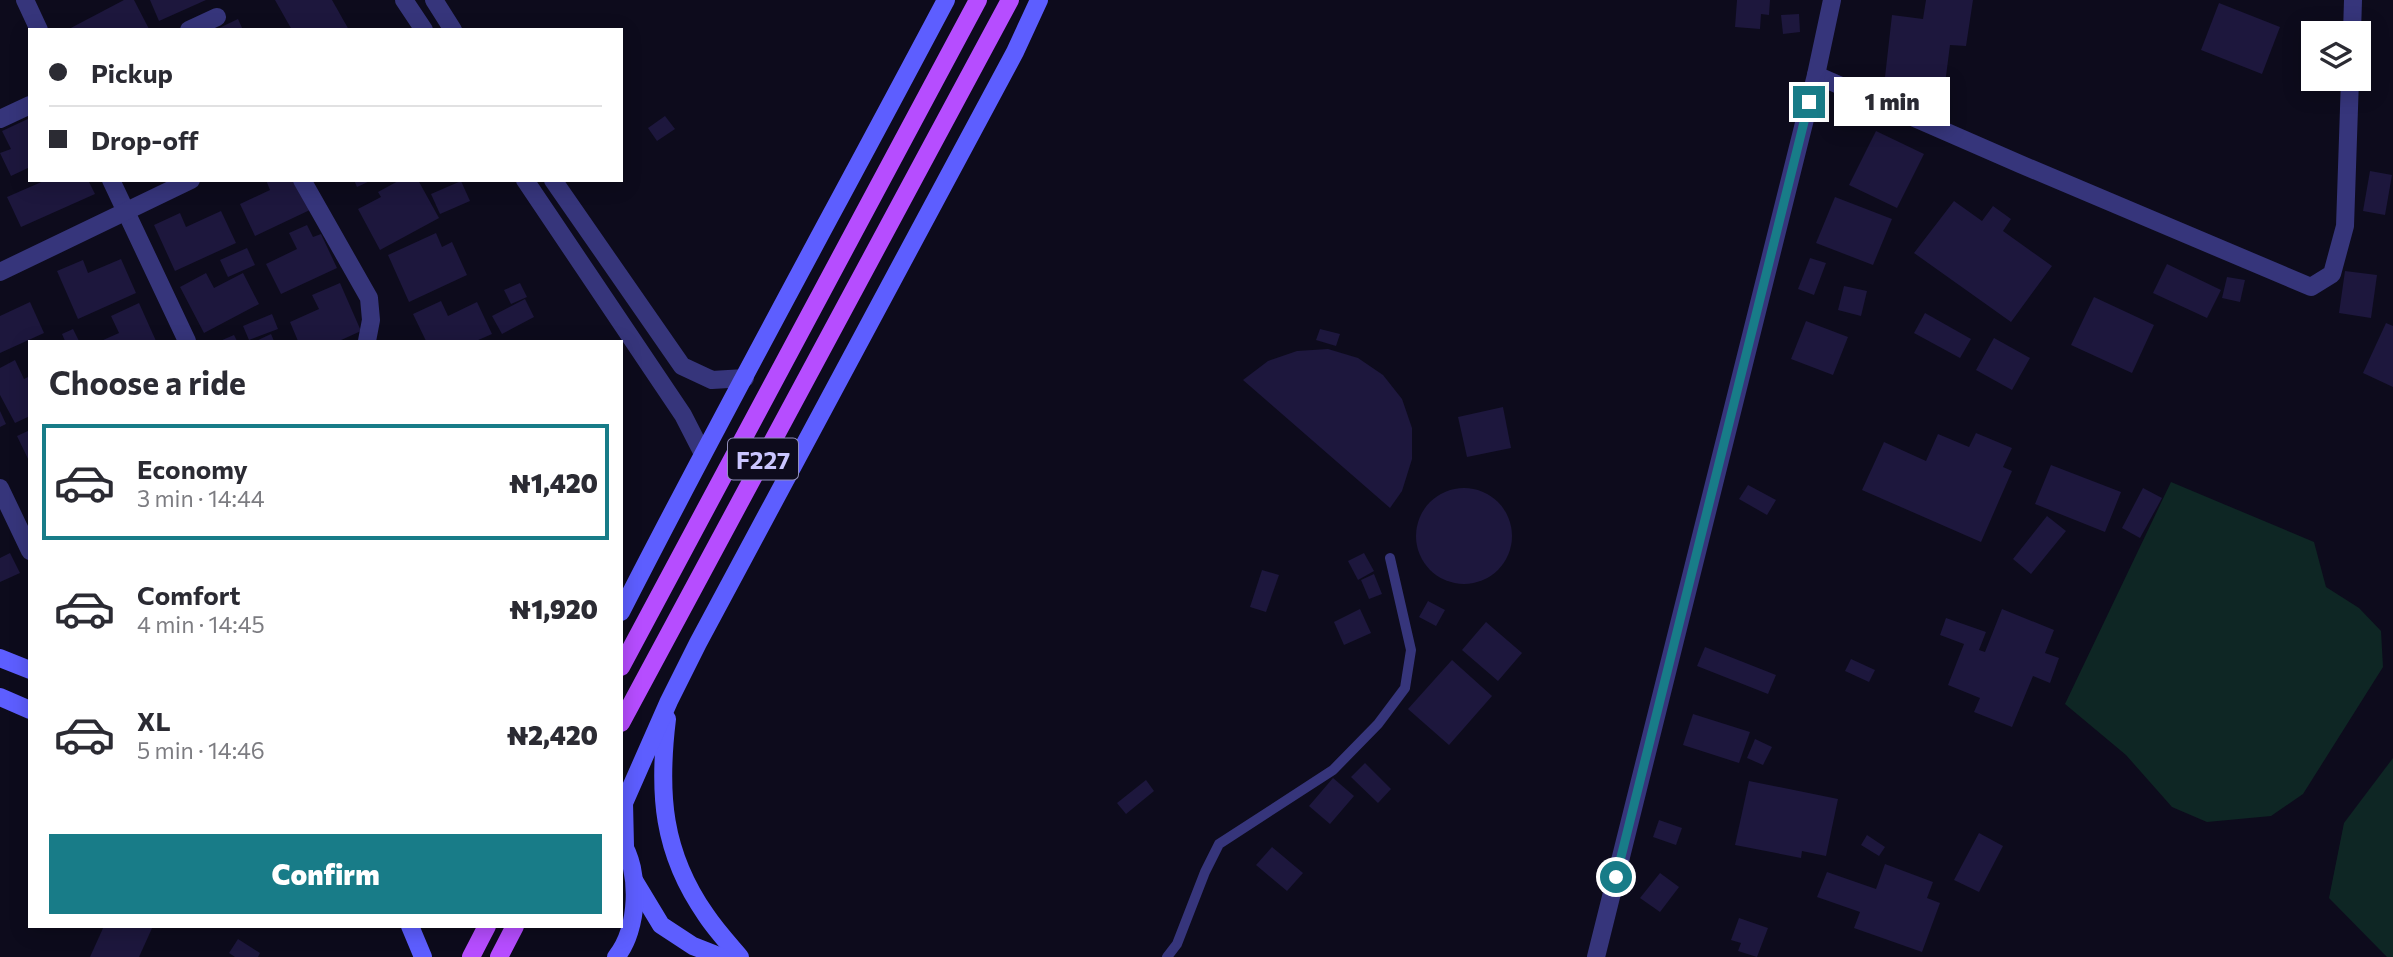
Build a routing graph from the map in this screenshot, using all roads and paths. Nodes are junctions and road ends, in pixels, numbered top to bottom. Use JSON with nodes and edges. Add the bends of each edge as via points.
{"nodes":[{"id":1,"x":25,"y":0,"type":"edge"},
{"id":2,"x":404,"y":0,"type":"edge"},
{"id":3,"x":434,"y":0,"type":"edge"},
{"id":4,"x":946,"y":0,"type":"edge"},
{"id":5,"x":978,"y":0,"type":"edge"},
{"id":6,"x":1010,"y":0,"type":"edge"},
{"id":7,"x":1039,"y":0,"type":"edge"},
{"id":8,"x":1832,"y":0,"type":"edge"},
{"id":9,"x":2353,"y":0,"type":"edge"},
{"id":10,"x":217,"y":17,"type":"dead end"},
{"id":11,"x":2352,"y":21,"type":"edge"},
{"id":12,"x":38,"y":28,"type":"edge"},
{"id":13,"x":193,"y":28,"type":"edge"},
{"id":14,"x":423,"y":28,"type":"edge"},
{"id":15,"x":452,"y":28,"type":"edge"},
{"id":16,"x":1816,"y":75,"type":"junction"},
{"id":17,"x":2350,"y":91,"type":"edge"},
{"id":18,"x":28,"y":106,"type":"edge"},
{"id":19,"x":0,"y":119,"type":"edge"},
{"id":20,"x":112,"y":182,"type":"edge"},
{"id":21,"x":187,"y":182,"type":"edge"},
{"id":22,"x":303,"y":182,"type":"edge"},
{"id":23,"x":526,"y":182,"type":"edge"},
{"id":24,"x":554,"y":182,"type":"edge"},
{"id":25,"x":125,"y":212,"type":"junction"},
{"id":26,"x":0,"y":272,"type":"edge"},
{"id":27,"x":187,"y":340,"type":"edge"},
{"id":28,"x":367,"y":340,"type":"edge"},
{"id":29,"x":745,"y":378,"type":"junction"},
{"id":30,"x":702,"y":452,"type":"junction"},
{"id":31,"x":0,"y":488,"type":"edge"},
{"id":32,"x":28,"y":547,"type":"edge"},
{"id":33,"x":1391,"y":558,"type":"dead end"},
{"id":34,"x":623,"y":608,"type":"edge"},
{"id":35,"x":0,"y":658,"type":"edge"},
{"id":36,"x":623,"y":663,"type":"edge"},
{"id":37,"x":28,"y":669,"type":"edge"},
{"id":38,"x":0,"y":698,"type":"edge"},
{"id":39,"x":669,"y":701,"type":"junction"},
{"id":40,"x":28,"y":709,"type":"edge"},
{"id":41,"x":623,"y":719,"type":"edge"},
{"id":42,"x":623,"y":844,"type":"edge"},
{"id":43,"x":635,"y":881,"type":"junction"},
{"id":44,"x":411,"y":928,"type":"edge"},
{"id":45,"x":486,"y":928,"type":"edge"},
{"id":46,"x":514,"y":928,"type":"edge"},
{"id":47,"x":423,"y":957,"type":"edge"},
{"id":48,"x":471,"y":957,"type":"edge"},
{"id":49,"x":499,"y":957,"type":"edge"},
{"id":50,"x":616,"y":957,"type":"edge"},
{"id":51,"x":721,"y":957,"type":"edge"},
{"id":52,"x":740,"y":957,"type":"edge"},
{"id":53,"x":1167,"y":957,"type":"edge"},
{"id":54,"x":1597,"y":957,"type":"edge"}],
"edges":[{"from":1,"to":12,"type":"street"},
{"from":2,"to":14,"type":"street"},
{"from":3,"to":15,"type":"street"},
{"from":4,"to":29,"type":"main road"},
{"from":5,"to":36,"type":"main road","number":"F227"},
{"from":6,"to":41,"type":"main road","number":"F227"},
{"from":7,"to":39,"type":"main road"},
{"from":8,"to":16,"type":"street"},
{"from":9,"to":11,"type":"street"},
{"from":10,"to":13,"type":"street"},
{"from":16,"to":17,"type":"street","via":[[2311,286],[2332,274],[2345,226]]},
{"from":16,"to":54,"type":"street"},
{"from":18,"to":19,"type":"street"},
{"from":20,"to":25,"type":"street"},
{"from":21,"to":25,"type":"street"},
{"from":22,"to":28,"type":"street","via":[[369,298]]},
{"from":23,"to":30,"type":"street","via":[[683,415]]},
{"from":24,"to":29,"type":"street","via":[[682,366],[712,380]]},
{"from":25,"to":26,"type":"street"},
{"from":25,"to":27,"type":"street"},
{"from":29,"to":30,"type":"main road"},
{"from":30,"to":34,"type":"main road"},
{"from":31,"to":32,"type":"street"},
{"from":33,"to":53,"type":"lane","via":[[1411,650],[1405,688],[1334,770],[1219,844],[1177,944]]},
{"from":35,"to":37,"type":"main road"},
{"from":38,"to":40,"type":"main road"},
{"from":39,"to":42,"type":"main road","via":[[624,803]]},
{"from":39,"to":52,"type":"main road","via":[[662,763],[663,803],[671,839],[686,882],[706,916]]},
{"from":42,"to":43,"type":"main road"},
{"from":43,"to":50,"type":"main road","via":[[634,917]]},
{"from":43,"to":51,"type":"main road","via":[[661,925]]},
{"from":44,"to":47,"type":"main road"},
{"from":45,"to":48,"type":"main road"},
{"from":46,"to":49,"type":"main road"}]}
